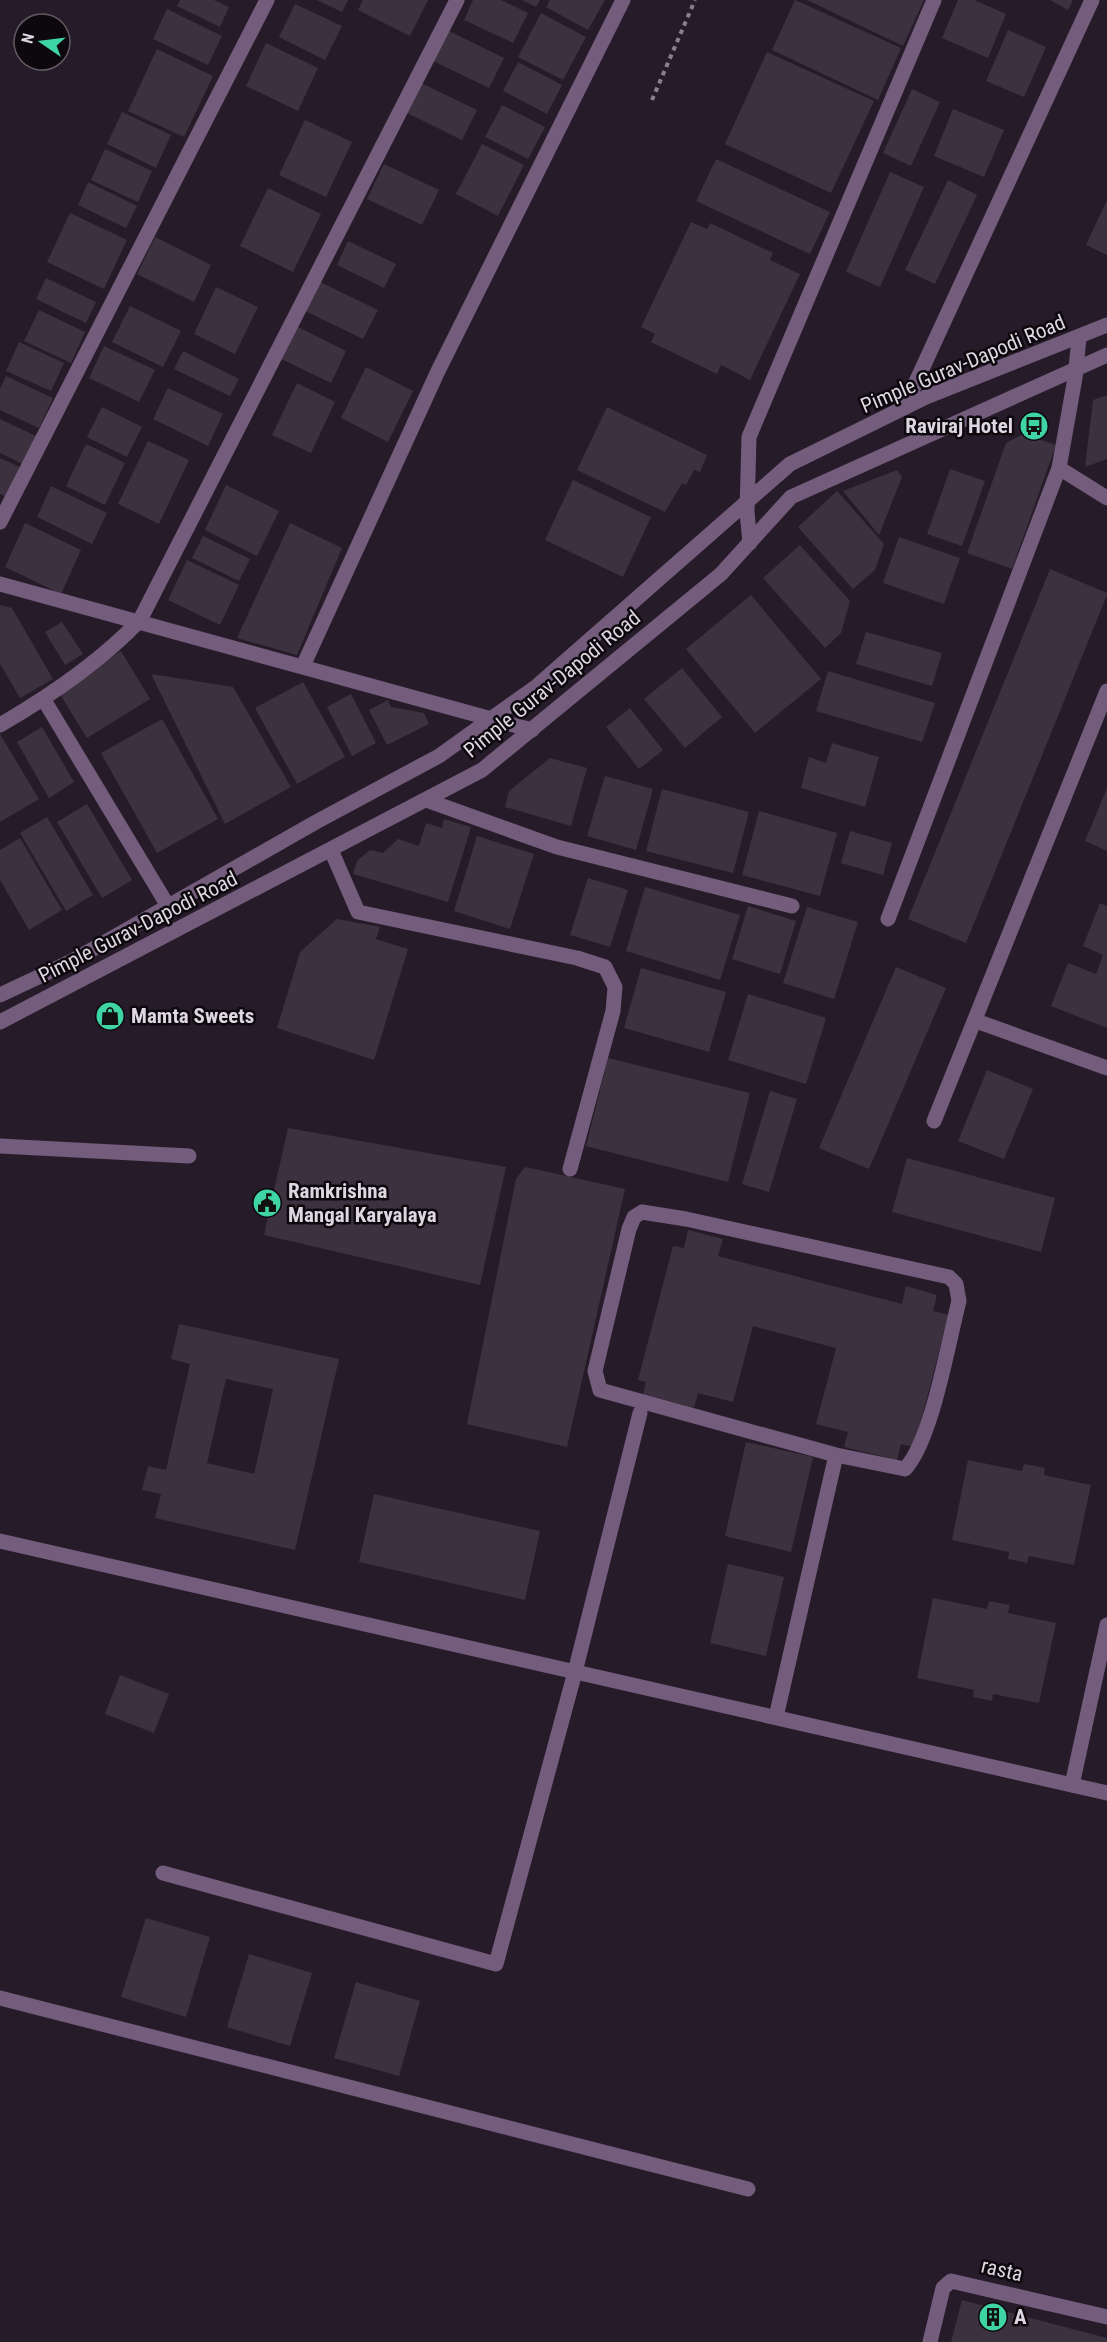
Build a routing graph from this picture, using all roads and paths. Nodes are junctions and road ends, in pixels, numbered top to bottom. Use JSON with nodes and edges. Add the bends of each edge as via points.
{"nodes":[{"id":1,"x":267,"y":0,"type":"edge"},
{"id":2,"x":457,"y":0,"type":"edge"},
{"id":3,"x":623,"y":0,"type":"edge"},
{"id":4,"x":695,"y":0,"type":"edge"},
{"id":5,"x":934,"y":0,"type":"edge"},
{"id":6,"x":1092,"y":0,"type":"edge"},
{"id":7,"x":652,"y":100,"type":"dead end"},
{"id":8,"x":1107,"y":325,"type":"edge"},
{"id":9,"x":1079,"y":338,"type":"junction"},
{"id":10,"x":1107,"y":355,"type":"edge"},
{"id":11,"x":1076,"y":369,"type":"junction"},
{"id":12,"x":904,"y":408,"type":"junction"},
{"id":13,"x":1059,"y":468,"type":"junction"},
{"id":14,"x":1107,"y":498,"type":"edge"},
{"id":15,"x":747,"y":501,"type":"junction"},
{"id":16,"x":0,"y":522,"type":"edge"},
{"id":17,"x":750,"y":543,"type":"junction"},
{"id":18,"x":0,"y":584,"type":"edge"},
{"id":19,"x":140,"y":620,"type":"junction"},
{"id":20,"x":303,"y":666,"type":"junction"},
{"id":21,"x":1107,"y":691,"type":"edge"},
{"id":22,"x":44,"y":700,"type":"junction"},
{"id":23,"x":492,"y":718,"type":"junction"},
{"id":24,"x":0,"y":725,"type":"edge"},
{"id":25,"x":532,"y":730,"type":"junction"},
{"id":26,"x":426,"y":800,"type":"junction"},
{"id":27,"x":331,"y":850,"type":"junction"},
{"id":28,"x":168,"y":906,"type":"junction"},
{"id":29,"x":792,"y":906,"type":"dead end"},
{"id":30,"x":888,"y":920,"type":"dead end"},
{"id":31,"x":0,"y":995,"type":"edge"},
{"id":32,"x":976,"y":1021,"type":"junction"},
{"id":33,"x":0,"y":1022,"type":"edge"},
{"id":34,"x":1107,"y":1068,"type":"edge"},
{"id":35,"x":934,"y":1121,"type":"dead end"},
{"id":36,"x":0,"y":1146,"type":"edge"},
{"id":37,"x":189,"y":1156,"type":"dead end"},
{"id":38,"x":570,"y":1169,"type":"dead end"},
{"id":39,"x":640,"y":1413,"type":"dead end"},
{"id":40,"x":836,"y":1455,"type":"junction"},
{"id":41,"x":0,"y":1541,"type":"edge"},
{"id":42,"x":1107,"y":1625,"type":"edge"},
{"id":43,"x":575,"y":1672,"type":"junction"},
{"id":44,"x":776,"y":1718,"type":"junction"},
{"id":45,"x":1072,"y":1785,"type":"junction"},
{"id":46,"x":1107,"y":1793,"type":"edge"},
{"id":47,"x":164,"y":1873,"type":"dead end"},
{"id":48,"x":0,"y":1998,"type":"edge"},
{"id":49,"x":748,"y":2189,"type":"dead end"},
{"id":50,"x":1107,"y":2317,"type":"edge"},
{"id":51,"x":930,"y":2342,"type":"edge"}],
"edges":[{"from":1,"to":16,"type":"street"},
{"from":2,"to":19,"type":"street"},
{"from":3,"to":20,"type":"street","via":[[438,371]]},
{"from":4,"to":7,"type":"path"},
{"from":5,"to":15,"type":"street","via":[[749,438]]},
{"from":6,"to":12,"type":"street"},
{"from":8,"to":9,"type":"street","name":"Pimple Gurav-Dapodi Road"},
{"from":9,"to":11,"type":"street"},
{"from":9,"to":12,"type":"street","name":"Pimple Gurav-Dapodi Road"},
{"from":10,"to":11,"type":"street","name":"Pimple Gurav-Dapodi Road"},
{"from":11,"to":13,"type":"street"},
{"from":11,"to":17,"type":"street","name":"Pimple Gurav-Dapodi Road","via":[[791,497]]},
{"from":12,"to":15,"type":"street","name":"Pimple Gurav-Dapodi Road","via":[[790,464]]},
{"from":13,"to":14,"type":"street"},
{"from":13,"to":30,"type":"street"},
{"from":15,"to":17,"type":"street"},
{"from":15,"to":23,"type":"street","name":"Pimple Gurav-Dapodi Road","via":[[537,686]]},
{"from":17,"to":25,"type":"street","name":"Pimple Gurav-Dapodi Road","via":[[721,574]]},
{"from":18,"to":19,"type":"street"},
{"from":19,"to":20,"type":"street"},
{"from":19,"to":22,"type":"street"},
{"from":20,"to":23,"type":"street"},
{"from":21,"to":32,"type":"street"},
{"from":22,"to":24,"type":"street"},
{"from":22,"to":28,"type":"street"},
{"from":23,"to":25,"type":"street"},
{"from":23,"to":28,"type":"street","name":"Pimple Gurav-Dapodi Road","via":[[439,756]]},
{"from":25,"to":26,"type":"street","name":"Pimple Gurav-Dapodi Road","via":[[482,770]]},
{"from":26,"to":27,"type":"street","name":"Pimple Gurav-Dapodi Road"},
{"from":26,"to":29,"type":"street","via":[[557,847]]},
{"from":27,"to":33,"type":"street","name":"Pimple Gurav-Dapodi Road"},
{"from":27,"to":38,"type":"street","via":[[358,912],[605,967],[615,987],[614,1011]]},
{"from":28,"to":31,"type":"street","name":"Pimple Gurav-Dapodi Road","via":[[72,961]]},
{"from":32,"to":34,"type":"street"},
{"from":32,"to":35,"type":"street"},
{"from":36,"to":37,"type":"street"},
{"from":39,"to":43,"type":"street"},
{"from":40,"to":40,"type":"street","via":[[904,1469],[914,1459],[926,1430],[959,1301],[956,1284],[949,1277],[686,1219],[642,1212],[634,1217],[595,1371],[600,1390]]},
{"from":40,"to":44,"type":"street"},
{"from":41,"to":43,"type":"street"},
{"from":42,"to":45,"type":"street"},
{"from":43,"to":44,"type":"street"},
{"from":43,"to":47,"type":"street","via":[[496,1964]]},
{"from":44,"to":45,"type":"street"},
{"from":45,"to":46,"type":"street"},
{"from":48,"to":49,"type":"street"},
{"from":50,"to":51,"type":"street","name":"rasta","via":[[951,2281],[943,2288]]}]}
